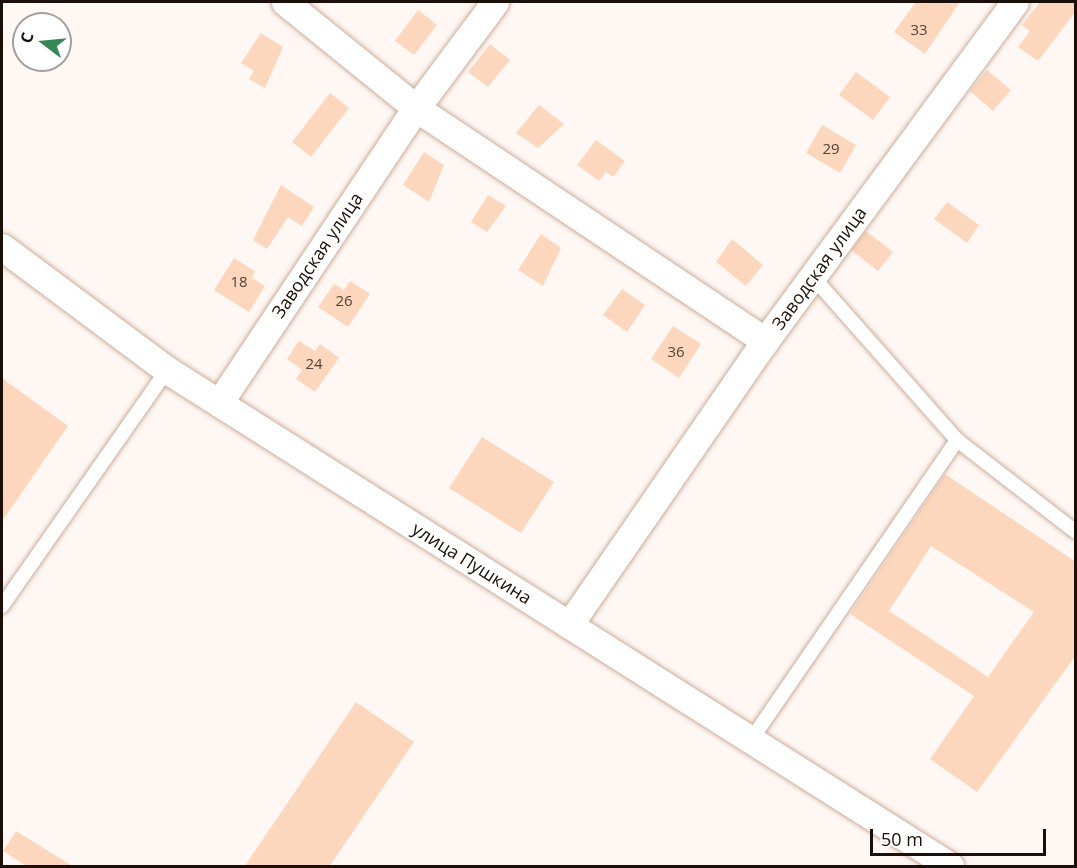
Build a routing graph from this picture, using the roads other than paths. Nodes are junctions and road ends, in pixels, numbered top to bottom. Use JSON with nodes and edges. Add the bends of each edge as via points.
{"nodes":[{"id":1,"x":285,"y":2,"type":"edge"},
{"id":2,"x":495,"y":2,"type":"edge"},
{"id":3,"x":1015,"y":2,"type":"edge"},
{"id":4,"x":416,"y":108,"type":"junction"},
{"id":5,"x":2,"y":247,"type":"edge"},
{"id":6,"x":812,"y":276,"type":"junction"},
{"id":7,"x":765,"y":341,"type":"junction"},
{"id":8,"x":167,"y":370,"type":"junction"},
{"id":9,"x":219,"y":403,"type":"junction"},
{"id":10,"x":957,"y":441,"type":"junction"},
{"id":11,"x":1076,"y":532,"type":"edge"},
{"id":12,"x":2,"y":606,"type":"edge"},
{"id":13,"x":569,"y":625,"type":"junction"},
{"id":14,"x":751,"y":740,"type":"junction"},
{"id":15,"x":951,"y":867,"type":"edge"}],
"edges":[{"from":1,"to":4,"type":"street","name":"Заводская улица"},
{"from":2,"to":4,"type":"street","name":"Заводская улица"},
{"from":3,"to":6,"type":"street","name":"Заводская улица"},
{"from":4,"to":7,"type":"street","name":"Заводская улица"},
{"from":4,"to":9,"type":"street","name":"Заводская улица"},
{"from":5,"to":8,"type":"street","name":"улица Пушкина"},
{"from":6,"to":7,"type":"street","name":"Заводская улица"},
{"from":6,"to":10,"type":"lane"},
{"from":7,"to":13,"type":"street"},
{"from":8,"to":9,"type":"street","name":"улица Пушкина"},
{"from":8,"to":12,"type":"lane"},
{"from":9,"to":13,"type":"street","name":"улица Пушкина"},
{"from":10,"to":11,"type":"lane"},
{"from":10,"to":14,"type":"lane"},
{"from":13,"to":14,"type":"street","name":"улица Пушкина"},
{"from":14,"to":15,"type":"street","name":"улица Пушкина"}]}
